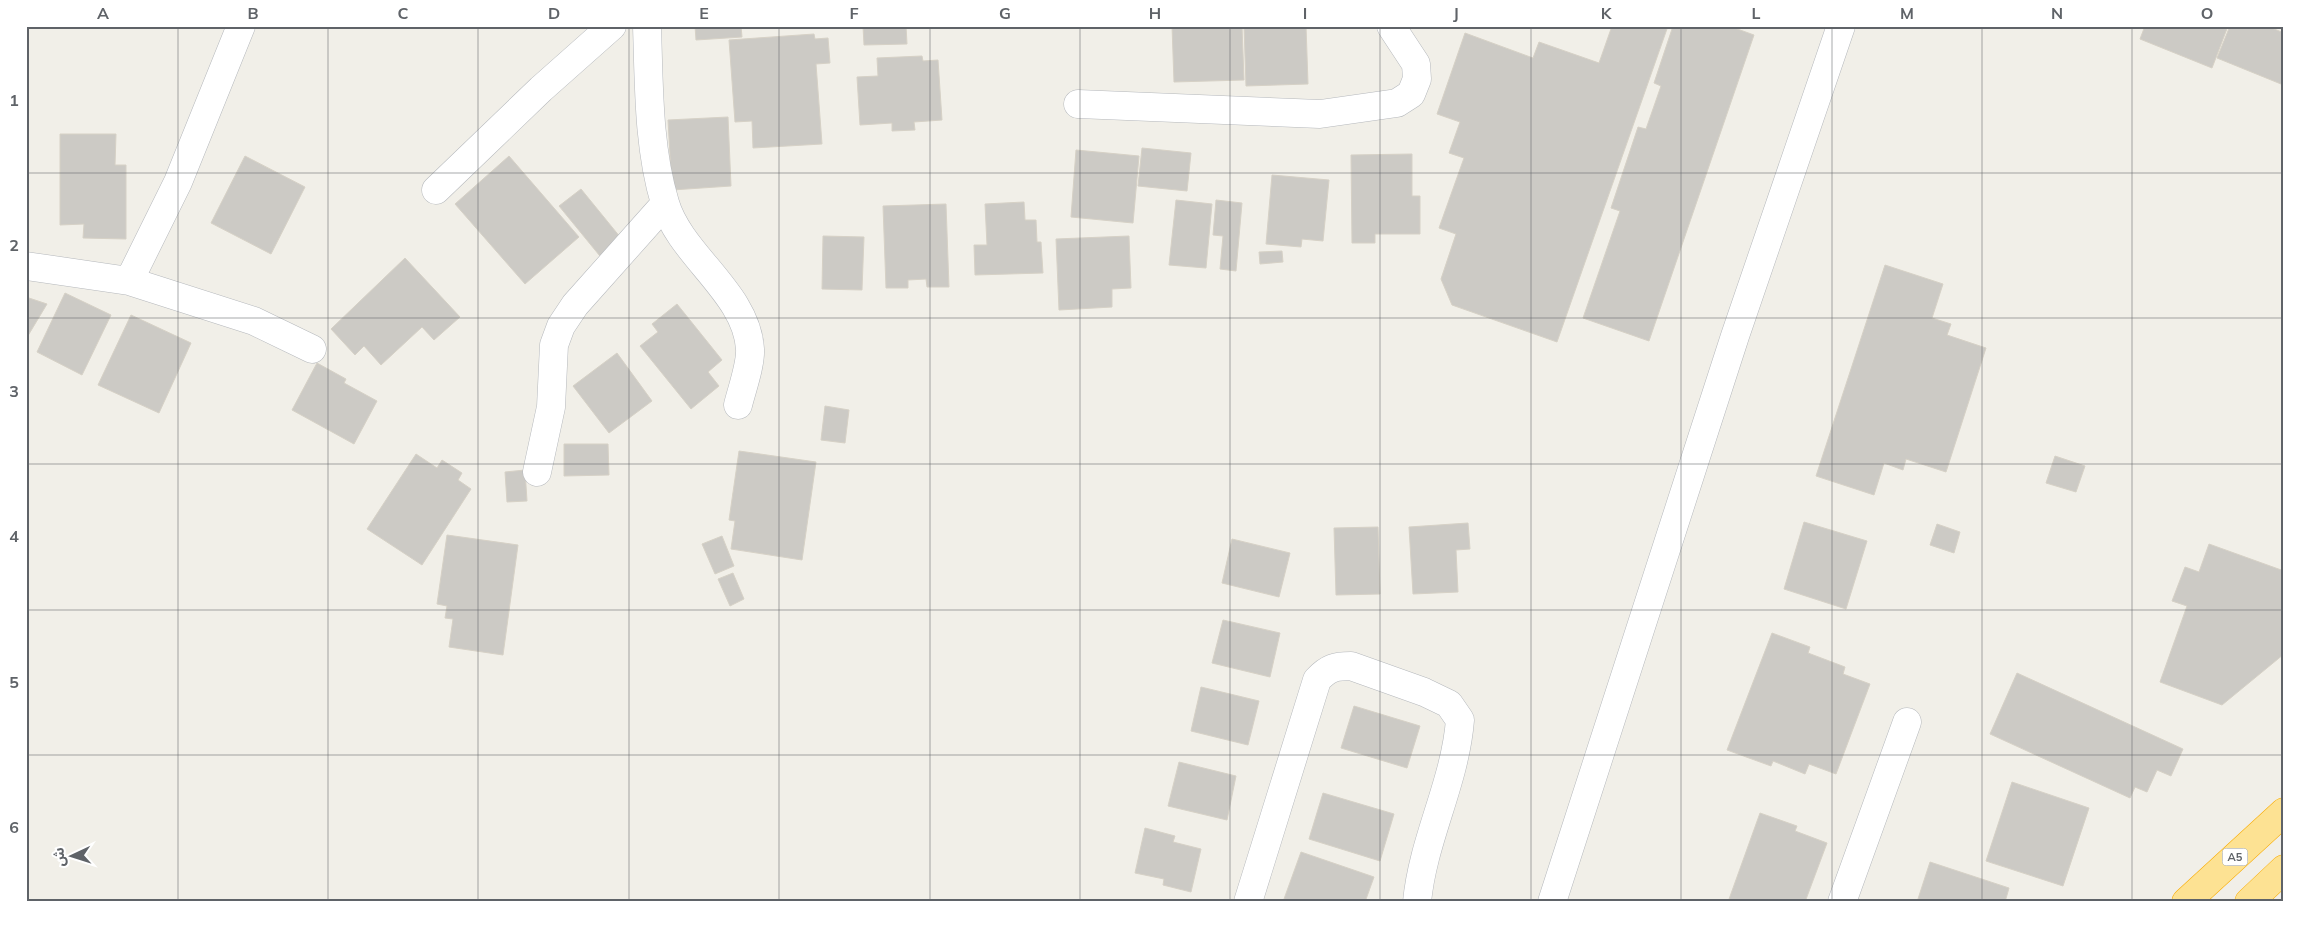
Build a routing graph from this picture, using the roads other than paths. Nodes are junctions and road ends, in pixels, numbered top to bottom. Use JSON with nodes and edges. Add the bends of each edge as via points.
{"nodes":[{"id":1,"x":241,"y":26,"type":"edge"},
{"id":2,"x":612,"y":26,"type":"edge"},
{"id":3,"x":647,"y":26,"type":"edge"},
{"id":4,"x":1391,"y":26,"type":"edge"},
{"id":5,"x":1841,"y":26,"type":"edge"},
{"id":6,"x":1078,"y":104,"type":"dead end"},
{"id":7,"x":436,"y":190,"type":"dead end"},
{"id":8,"x":665,"y":204,"type":"junction"},
{"id":9,"x":26,"y":266,"type":"edge"},
{"id":10,"x":129,"y":281,"type":"junction"},
{"id":11,"x":312,"y":349,"type":"dead end"},
{"id":12,"x":738,"y":405,"type":"dead end"},
{"id":13,"x":537,"y":472,"type":"dead end"},
{"id":14,"x":1907,"y":722,"type":"dead end"},
{"id":15,"x":2284,"y":812,"type":"edge"},
{"id":16,"x":2284,"y":869,"type":"edge"},
{"id":17,"x":1248,"y":902,"type":"edge"},
{"id":18,"x":1417,"y":902,"type":"edge"},
{"id":19,"x":1552,"y":902,"type":"edge"},
{"id":20,"x":1842,"y":902,"type":"edge"},
{"id":21,"x":2186,"y":902,"type":"edge"},
{"id":22,"x":2249,"y":902,"type":"edge"}],
"edges":[{"from":1,"to":10,"type":"street","via":[[178,182]]},
{"from":2,"to":7,"type":"street"},
{"from":3,"to":8,"type":"street","via":[[656,156]]},
{"from":4,"to":6,"type":"street","via":[[1416,64],[1417,79],[1411,94],[1396,103],[1320,114]]},
{"from":5,"to":19,"type":"street","via":[[1732,345]]},
{"from":8,"to":12,"type":"street","via":[[678,233],[730,298],[744,325],[750,350]]},
{"from":8,"to":13,"type":"street","via":[[561,326],[554,345],[551,407]]},
{"from":9,"to":10,"type":"street"},
{"from":10,"to":11,"type":"street","via":[[254,321]]},
{"from":14,"to":20,"type":"street"},
{"from":15,"to":21,"type":"highway","number":"A5"},
{"from":16,"to":22,"type":"highway"},
{"from":17,"to":18,"type":"street","via":[[1317,680],[1327,669],[1351,666],[1449,704],[1460,720],[1454,766],[1434,824]]}]}
